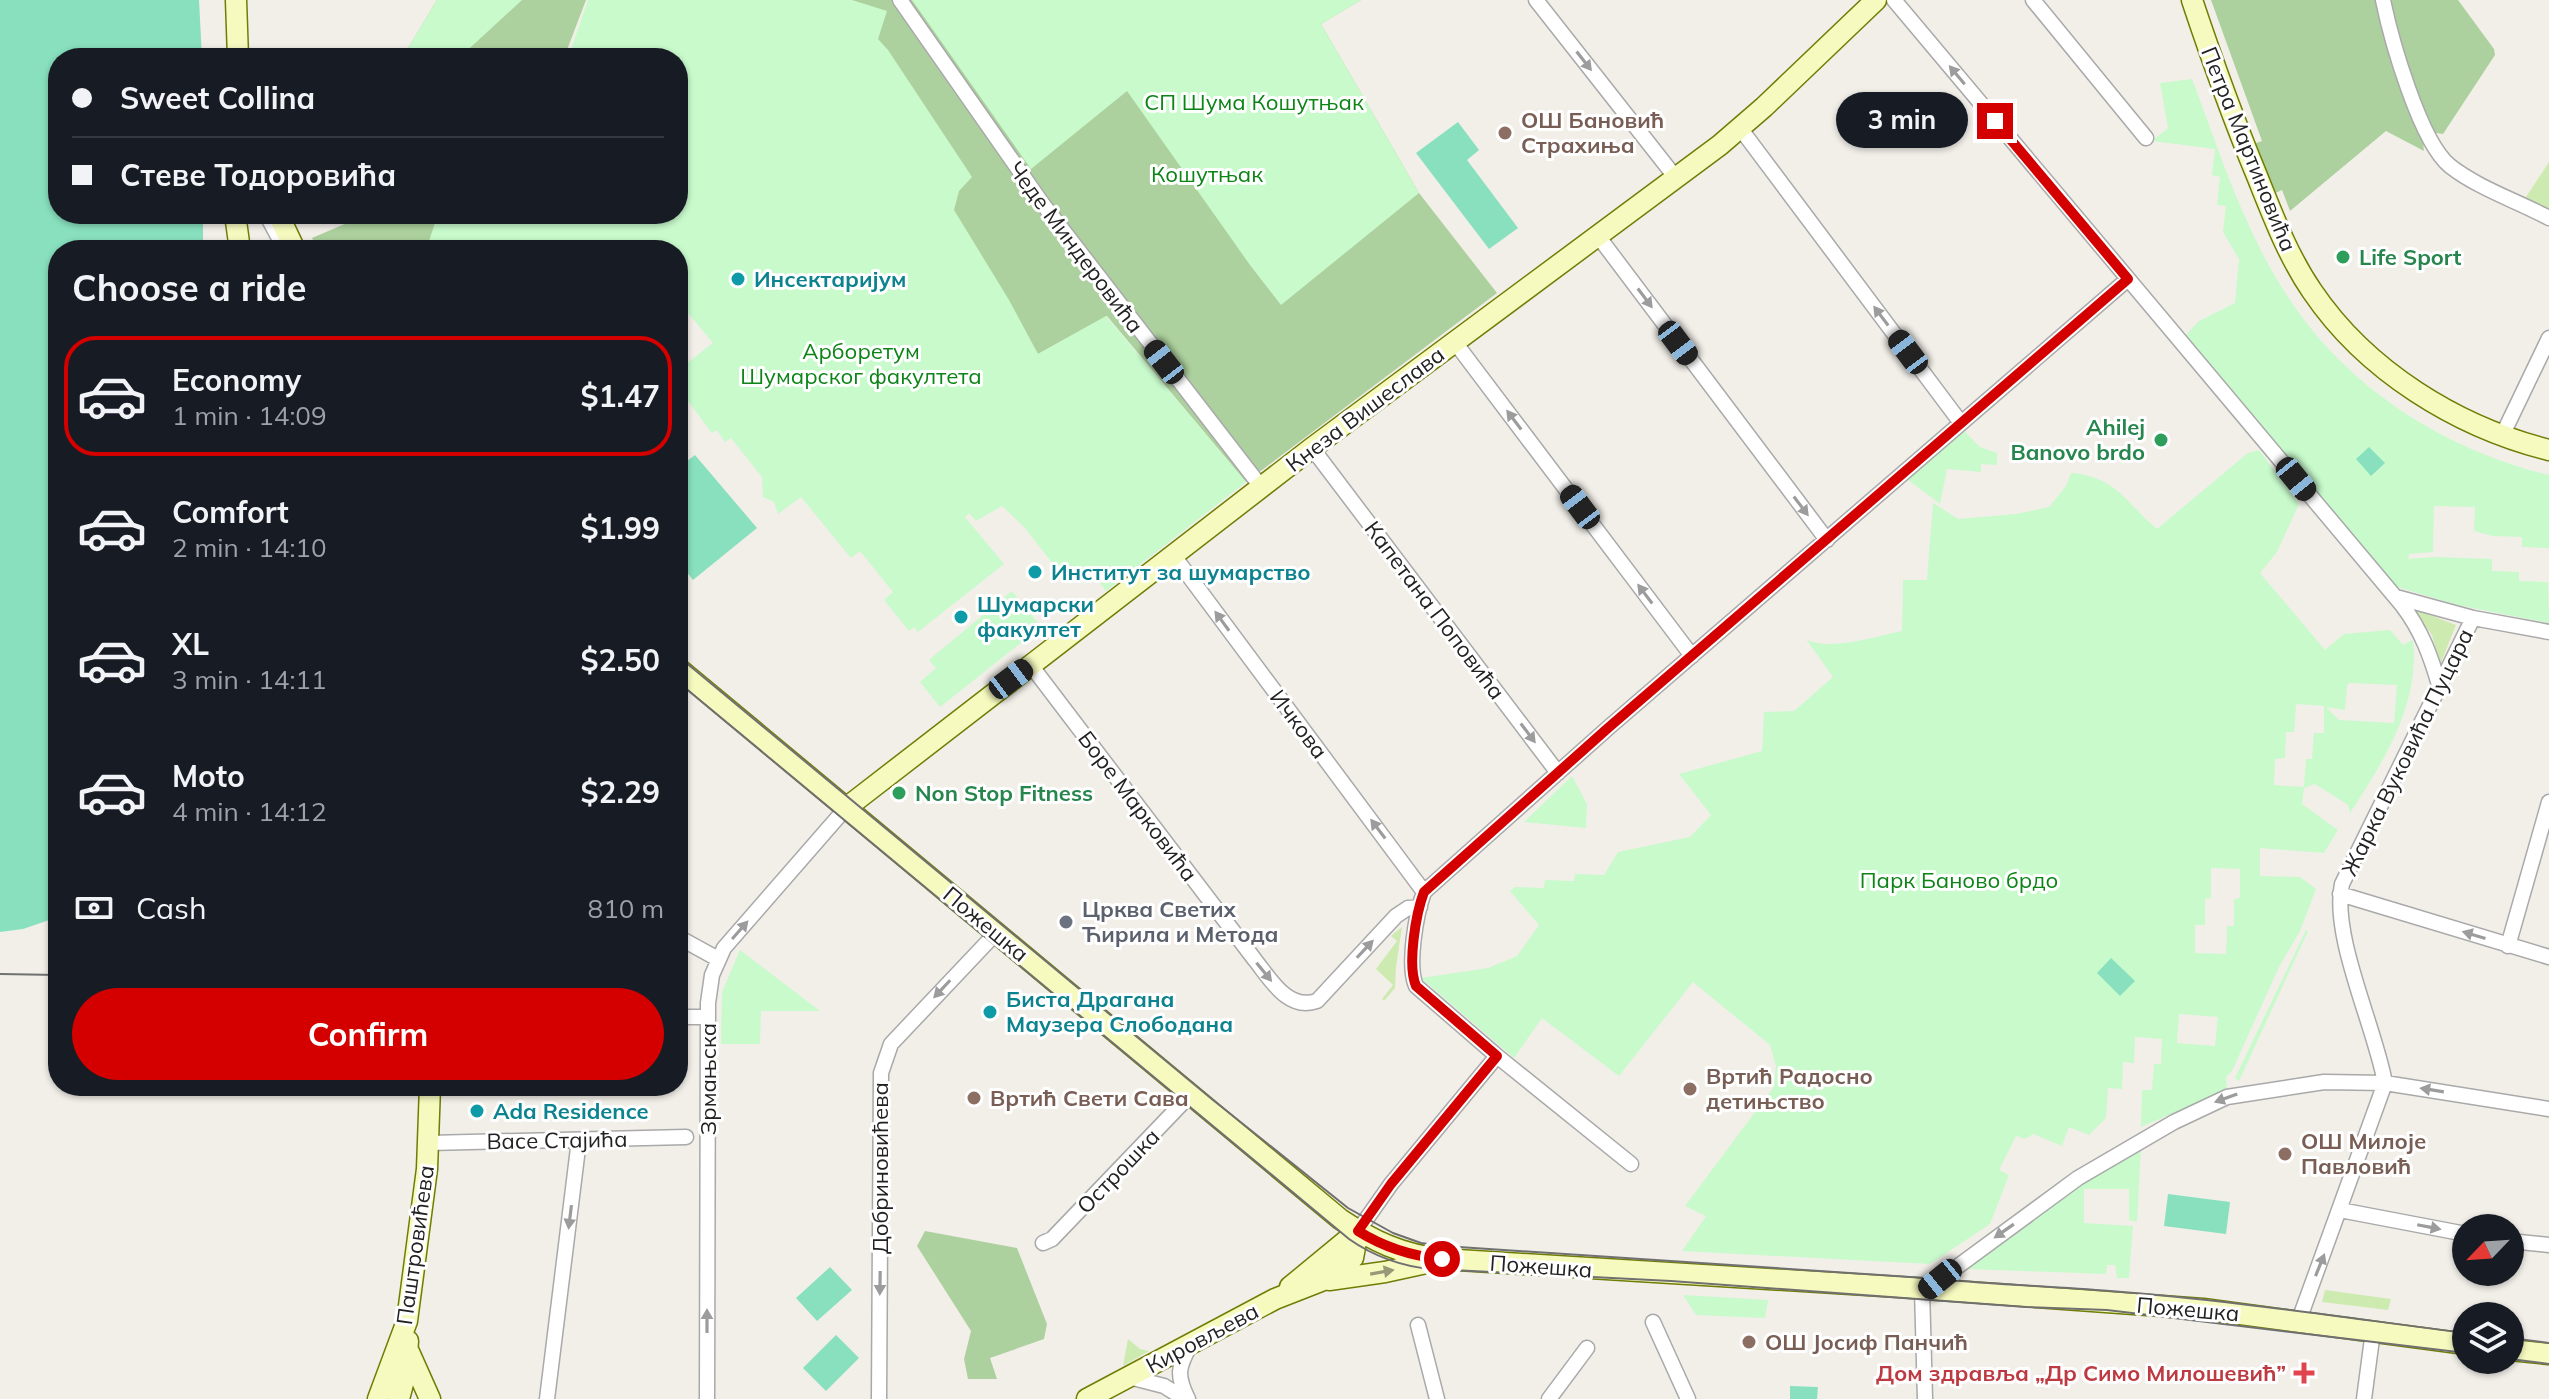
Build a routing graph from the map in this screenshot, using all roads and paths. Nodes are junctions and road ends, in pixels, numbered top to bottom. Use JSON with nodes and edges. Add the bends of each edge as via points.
{"nodes":[{"id":1,"x":236,"y":0,"type":"edge"},
{"id":2,"x":247,"y":0,"type":"edge"},
{"id":3,"x":900,"y":0,"type":"edge"},
{"id":4,"x":1536,"y":0,"type":"edge"},
{"id":5,"x":1876,"y":0,"type":"edge"},
{"id":6,"x":1894,"y":0,"type":"edge"},
{"id":7,"x":2033,"y":0,"type":"edge"},
{"id":8,"x":2192,"y":0,"type":"edge"},
{"id":9,"x":2383,"y":0,"type":"edge"},
{"id":10,"x":238,"y":48,"type":"edge"},
{"id":11,"x":248,"y":48,"type":"edge"},
{"id":12,"x":1740,"y":128,"type":"junction"},
{"id":13,"x":2146,"y":138,"type":"dead end"},
{"id":14,"x":1676,"y":178,"type":"junction"},
{"id":15,"x":2549,"y":218,"type":"edge"},
{"id":16,"x":1598,"y":236,"type":"junction"},
{"id":17,"x":2128,"y":279,"type":"junction"},
{"id":18,"x":2549,"y":338,"type":"edge"},
{"id":19,"x":1454,"y":341,"type":"junction"},
{"id":20,"x":1961,"y":423,"type":"junction"},
{"id":21,"x":2502,"y":436,"type":"junction"},
{"id":22,"x":1312,"y":448,"type":"junction"},
{"id":23,"x":2549,"y":450,"type":"edge"},
{"id":24,"x":1262,"y":488,"type":"junction"},
{"id":25,"x":1827,"y":540,"type":"junction"},
{"id":26,"x":1174,"y":556,"type":"junction"},
{"id":27,"x":2396,"y":597,"type":"junction"},
{"id":28,"x":2473,"y":618,"type":"junction"},
{"id":29,"x":2549,"y":632,"type":"edge"},
{"id":30,"x":1692,"y":656,"type":"junction"},
{"id":31,"x":1030,"y":664,"type":"junction"},
{"id":32,"x":688,"y":676,"type":"edge"},
{"id":33,"x":2440,"y":688,"type":"junction"},
{"id":34,"x":1558,"y":773,"type":"junction"},
{"id":35,"x":2549,"y":802,"type":"edge"},
{"id":36,"x":846,"y":808,"type":"junction"},
{"id":37,"x":2544,"y":840,"type":"edge"},
{"id":38,"x":1424,"y":892,"type":"junction"},
{"id":39,"x":2340,"y":894,"type":"junction"},
{"id":40,"x":1420,"y":907,"type":"junction"},
{"id":41,"x":996,"y":933,"type":"junction"},
{"id":42,"x":688,"y":942,"type":"edge"},
{"id":43,"x":2508,"y":946,"type":"junction"},
{"id":44,"x":2549,"y":957,"type":"edge"},
{"id":45,"x":718,"y":959,"type":"junction"},
{"id":46,"x":688,"y":1017,"type":"edge"},
{"id":47,"x":708,"y":1017,"type":"junction"},
{"id":48,"x":1497,"y":1056,"type":"junction"},
{"id":49,"x":2385,"y":1083,"type":"junction"},
{"id":50,"x":1191,"y":1094,"type":"junction"},
{"id":51,"x":430,"y":1096,"type":"edge"},
{"id":52,"x":2549,"y":1109,"type":"edge"},
{"id":53,"x":686,"y":1137,"type":"dead end"},
{"id":54,"x":579,"y":1140,"type":"junction"},
{"id":55,"x":429,"y":1143,"type":"junction"},
{"id":56,"x":1631,"y":1164,"type":"dead end"},
{"id":57,"x":2340,"y":1210,"type":"junction"},
{"id":58,"x":1358,"y":1231,"type":"junction"},
{"id":59,"x":2452,"y":1231,"type":"edge"},
{"id":60,"x":2524,"y":1242,"type":"edge"},
{"id":61,"x":1043,"y":1243,"type":"dead end"},
{"id":62,"x":2549,"y":1245,"type":"edge"},
{"id":63,"x":1442,"y":1259,"type":"junction"},
{"id":64,"x":1321,"y":1281,"type":"junction"},
{"id":65,"x":1924,"y":1289,"type":"junction"},
{"id":66,"x":1275,"y":1299,"type":"junction"},
{"id":67,"x":2299,"y":1320,"type":"junction"},
{"id":68,"x":407,"y":1321,"type":"junction"},
{"id":69,"x":1653,"y":1322,"type":"dead end"},
{"id":70,"x":1418,"y":1325,"type":"dead end"},
{"id":71,"x":2373,"y":1331,"type":"junction"},
{"id":72,"x":1192,"y":1342,"type":"junction"},
{"id":73,"x":2452,"y":1342,"type":"edge"},
{"id":74,"x":408,"y":1348,"type":"junction"},
{"id":75,"x":1587,"y":1348,"type":"dead end"},
{"id":76,"x":2524,"y":1351,"type":"edge"},
{"id":77,"x":2549,"y":1354,"type":"edge"},
{"id":78,"x":1129,"y":1377,"type":"junction"},
{"id":79,"x":378,"y":1399,"type":"edge"},
{"id":80,"x":399,"y":1399,"type":"edge"},
{"id":81,"x":430,"y":1399,"type":"edge"},
{"id":82,"x":547,"y":1399,"type":"edge"},
{"id":83,"x":707,"y":1399,"type":"edge"},
{"id":84,"x":879,"y":1399,"type":"edge"},
{"id":85,"x":1087,"y":1399,"type":"edge"},
{"id":86,"x":1187,"y":1399,"type":"edge"},
{"id":87,"x":1437,"y":1399,"type":"edge"},
{"id":88,"x":1549,"y":1399,"type":"edge"},
{"id":89,"x":1688,"y":1399,"type":"edge"},
{"id":90,"x":1925,"y":1399,"type":"edge"},
{"id":91,"x":2364,"y":1399,"type":"edge"}],
"edges":[{"from":1,"to":10,"type":"main road"},
{"from":2,"to":11,"type":"main road"},
{"from":3,"to":24,"type":"street","name":"Чеде Миндеровића","via":[[1042,203]]},
{"from":4,"to":14,"type":"street","one_way":true},
{"from":5,"to":12,"type":"main road","name":"Кнеза Вишеслава"},
{"from":17,"to":6,"type":"street","one_way":true},
{"from":7,"to":13,"type":"street"},
{"from":8,"to":21,"type":"main road","name":"Петра Мартиновића","via":[[2228,108],[2312,291],[2388,371],[2460,418]]},
{"from":9,"to":15,"type":"street","via":[[2436,152],[2463,174]]},
{"from":12,"to":14,"type":"main road","name":"Кнеза Вишеслава"},
{"from":20,"to":12,"type":"street","one_way":true},
{"from":14,"to":16,"type":"main road","name":"Кнеза Вишеслава"},
{"from":16,"to":19,"type":"main road","name":"Кнеза Вишеслава"},
{"from":16,"to":25,"type":"street","one_way":true},
{"from":17,"to":20,"type":"street"},
{"from":17,"to":27,"type":"street"},
{"from":18,"to":21,"type":"street"},
{"from":19,"to":22,"type":"main road","name":"Кнеза Вишеслава"},
{"from":30,"to":19,"type":"street","one_way":true},
{"from":20,"to":25,"type":"street"},
{"from":21,"to":23,"type":"main road","name":"Петра Мартиновића"},
{"from":22,"to":24,"type":"main road","name":"Кнеза Вишеслава"},
{"from":22,"to":34,"type":"street","name":"Капетана Поповића","one_way":true},
{"from":24,"to":26,"type":"main road","name":"Кнеза Вишеслава"},
{"from":25,"to":30,"type":"street"},
{"from":26,"to":31,"type":"main road","name":"Кнеза Вишеслава"},
{"from":38,"to":26,"type":"street","name":"Ичкова","one_way":true},
{"from":27,"to":28,"type":"street"},
{"from":27,"to":33,"type":"street","via":[[2416,623]]},
{"from":28,"to":29,"type":"street"},
{"from":28,"to":33,"type":"street","name":"Жарка Вуковића Пуцара"},
{"from":30,"to":34,"type":"street"},
{"from":31,"to":36,"type":"main road","name":"Кнеза Вишеслава"},
{"from":31,"to":40,"type":"street","name":"Боре Марковића","one_way":true,"via":[[1288,998],[1317,1001],[1396,916]]},
{"from":32,"to":36,"type":"main road","name":"Пожешка"},
{"from":33,"to":39,"type":"street","name":"Жарка Вуковића Пуцара"},
{"from":34,"to":38,"type":"street"},
{"from":35,"to":37,"type":"street"},
{"from":36,"to":41,"type":"main road","name":"Пожешка"},
{"from":45,"to":36,"type":"street","name":"Зрмањска","one_way":true},
{"from":37,"to":43,"type":"street"},
{"from":38,"to":40,"type":"street"},
{"from":43,"to":39,"type":"street","one_way":true},
{"from":39,"to":49,"type":"street","name":"Жарка Вуковића Пуцара","via":[[2339,916]]},
{"from":40,"to":48,"type":"street","via":[[1412,970],[1416,986]]},
{"from":41,"to":50,"type":"main road","name":"Пожешка"},
{"from":41,"to":84,"type":"street","name":"Добриновићева","one_way":true,"via":[[891,1044],[884,1058],[878,1098]]},
{"from":42,"to":45,"type":"street"},
{"from":43,"to":44,"type":"street"},
{"from":45,"to":47,"type":"street","name":"Зрмањска"},
{"from":46,"to":47,"type":"street"},
{"from":83,"to":47,"type":"street","name":"Зрмањска","one_way":true},
{"from":48,"to":56,"type":"street"},
{"from":48,"to":58,"type":"street"},
{"from":52,"to":49,"type":"street","one_way":true},
{"from":49,"to":57,"type":"street"},
{"from":49,"to":65,"type":"street","one_way":true,"via":[[2324,1082],[2227,1097],[2078,1178]]},
{"from":50,"to":58,"type":"main road","name":"Пожешка"},
{"from":50,"to":61,"type":"street","name":"Острошка"},
{"from":51,"to":55,"type":"main road","name":"Паштровићева"},
{"from":53,"to":54,"type":"street","name":"Васе Стајића"},
{"from":54,"to":55,"type":"street","name":"Васе Стајића"},
{"from":54,"to":82,"type":"street","one_way":true},
{"from":55,"to":68,"type":"main road","name":"Паштровићева"},
{"from":57,"to":59,"type":"street","one_way":true},
{"from":67,"to":57,"type":"street","one_way":true},
{"from":58,"to":63,"type":"main road","name":"Пожешка","via":[[1405,1253]]},
{"from":58,"to":64,"type":"main road","name":"Кировљева","via":[[1353,1258]]},
{"from":58,"to":66,"type":"main road","name":"Кировљева"},
{"from":60,"to":62,"type":"street"},
{"from":64,"to":63,"type":"main road","one_way":true},
{"from":63,"to":65,"type":"main road","name":"Пожешка"},
{"from":64,"to":66,"type":"main road","name":"Кировљева"},
{"from":65,"to":67,"type":"main road","name":"Пожешка"},
{"from":65,"to":90,"type":"street"},
{"from":66,"to":72,"type":"main road","name":"Кировљева"},
{"from":67,"to":71,"type":"main road","name":"Пожешка"},
{"from":68,"to":74,"type":"main road"},
{"from":68,"to":79,"type":"main road","name":"Паштровићева"},
{"from":69,"to":89,"type":"street"},
{"from":70,"to":87,"type":"street"},
{"from":71,"to":73,"type":"main road","name":"Пожешка"},
{"from":71,"to":91,"type":"street"},
{"from":72,"to":78,"type":"main road","name":"Кировљева"},
{"from":72,"to":86,"type":"street","via":[[1179,1372]]},
{"from":74,"to":80,"type":"main road","name":"Паштровићева"},
{"from":74,"to":81,"type":"main road"},
{"from":75,"to":88,"type":"street"},
{"from":76,"to":77,"type":"main road"},
{"from":78,"to":85,"type":"main road","name":"Кировљева"},
{"from":78,"to":86,"type":"street"}]}
